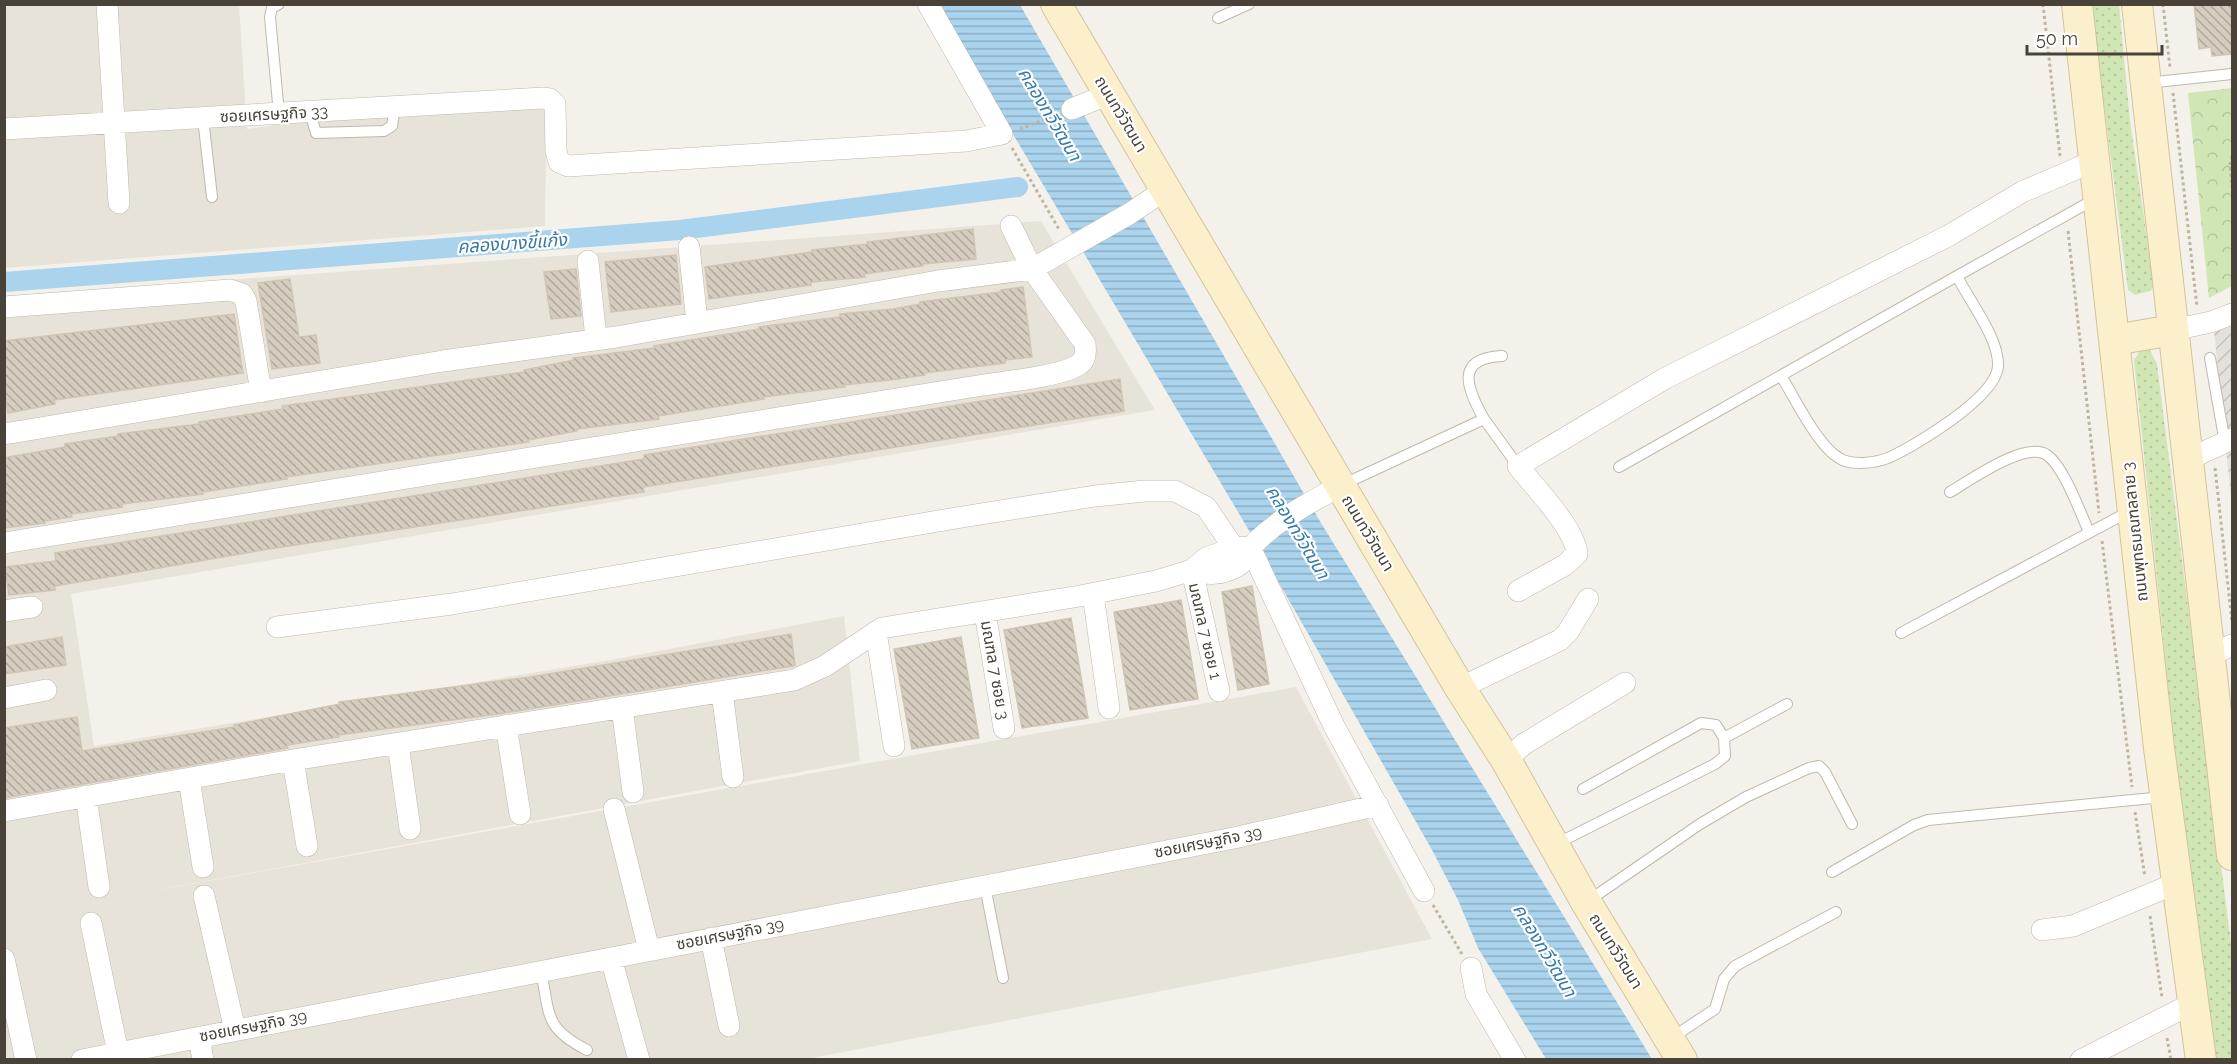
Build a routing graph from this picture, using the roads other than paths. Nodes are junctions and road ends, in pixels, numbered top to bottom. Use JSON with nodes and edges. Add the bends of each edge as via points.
{"nodes":[{"id":1,"x":107,"y":4,"type":"edge"},
{"id":2,"x":279,"y":4,"type":"edge"},
{"id":3,"x":928,"y":4,"type":"edge"},
{"id":4,"x":1056,"y":4,"type":"edge"},
{"id":5,"x":1249,"y":4,"type":"edge"},
{"id":6,"x":2077,"y":4,"type":"edge"},
{"id":7,"x":2137,"y":4,"type":"edge"},
{"id":8,"x":1218,"y":18,"type":"dead end"},
{"id":9,"x":2232,"y":74,"type":"edge"},
{"id":10,"x":2146,"y":83,"type":"junction"},
{"id":11,"x":1108,"y":94,"type":"junction"},
{"id":12,"x":1072,"y":109,"type":"road end"},
{"id":13,"x":279,"y":114,"type":"junction"},
{"id":14,"x":202,"y":118,"type":"junction"},
{"id":15,"x":113,"y":123,"type":"junction"},
{"id":16,"x":4,"y":129,"type":"edge"},
{"id":17,"x":2094,"y":161,"type":"junction"},
{"id":18,"x":1166,"y":190,"type":"junction"},
{"id":19,"x":212,"y":196,"type":"dead end"},
{"id":20,"x":2098,"y":197,"type":"junction"},
{"id":21,"x":119,"y":203,"type":"dead end"},
{"id":22,"x":1011,"y":225,"type":"dead end"},
{"id":23,"x":689,"y":247,"type":"dead end"},
{"id":24,"x":588,"y":261,"type":"dead end"},
{"id":25,"x":1032,"y":268,"type":"junction"},
{"id":26,"x":1957,"y":276,"type":"junction"},
{"id":27,"x":4,"y":307,"type":"edge"},
{"id":28,"x":2232,"y":314,"type":"edge"},
{"id":29,"x":697,"y":322,"type":"junction"},
{"id":30,"x":2173,"y":330,"type":"junction"},
{"id":31,"x":596,"y":339,"type":"junction"},
{"id":32,"x":2114,"y":340,"type":"junction"},
{"id":33,"x":1502,"y":356,"type":"dead end"},
{"id":34,"x":2210,"y":357,"type":"dead end"},
{"id":35,"x":1781,"y":376,"type":"junction"},
{"id":36,"x":261,"y":392,"type":"junction"},
{"id":37,"x":1484,"y":419,"type":"junction"},
{"id":38,"x":4,"y":434,"type":"edge"},
{"id":39,"x":2229,"y":441,"type":"edge"},
{"id":40,"x":2187,"y":460,"type":"junction"},
{"id":41,"x":1518,"y":466,"type":"junction"},
{"id":42,"x":1619,"y":467,"type":"dead end"},
{"id":43,"x":1341,"y":486,"type":"junction"},
{"id":44,"x":1950,"y":492,"type":"dead end"},
{"id":45,"x":2133,"y":509,"type":"junction"},
{"id":46,"x":2089,"y":532,"type":"junction"},
{"id":47,"x":4,"y":543,"type":"edge"},
{"id":48,"x":1248,"y":544,"type":"junction"},
{"id":49,"x":1192,"y":570,"type":"junction"},
{"id":50,"x":1518,"y":591,"type":"dead end"},
{"id":51,"x":1093,"y":594,"type":"junction"},
{"id":52,"x":1588,"y":599,"type":"dead end"},
{"id":53,"x":32,"y":607,"type":"dead end"},
{"id":54,"x":4,"y":611,"type":"edge"},
{"id":55,"x":985,"y":612,"type":"junction"},
{"id":56,"x":277,"y":627,"type":"dead end"},
{"id":57,"x":876,"y":632,"type":"junction"},
{"id":58,"x":1901,"y":633,"type":"dead end"},
{"id":59,"x":2221,"y":651,"type":"edge"},
{"id":60,"x":1625,"y":683,"type":"dead end"},
{"id":61,"x":1460,"y":688,"type":"junction"},
{"id":62,"x":46,"y":690,"type":"dead end"},
{"id":63,"x":1219,"y":691,"type":"dead end"},
{"id":64,"x":722,"y":692,"type":"junction"},
{"id":65,"x":4,"y":698,"type":"edge"},
{"id":66,"x":1787,"y":704,"type":"dead end"},
{"id":67,"x":622,"y":707,"type":"junction"},
{"id":68,"x":1109,"y":708,"type":"dead end"},
{"id":69,"x":506,"y":725,"type":"junction"},
{"id":70,"x":1004,"y":728,"type":"dead end"},
{"id":71,"x":1725,"y":738,"type":"junction"},
{"id":72,"x":398,"y":744,"type":"junction"},
{"id":73,"x":894,"y":746,"type":"dead end"},
{"id":74,"x":293,"y":760,"type":"junction"},
{"id":75,"x":1506,"y":760,"type":"junction"},
{"id":76,"x":2228,"y":776,"type":"edge"},
{"id":77,"x":733,"y":777,"type":"dead end"},
{"id":78,"x":189,"y":779,"type":"junction"},
{"id":79,"x":1583,"y":789,"type":"dead end"},
{"id":80,"x":633,"y":792,"type":"dead end"},
{"id":81,"x":86,"y":796,"type":"junction"},
{"id":82,"x":2166,"y":797,"type":"junction"},
{"id":83,"x":1378,"y":805,"type":"junction"},
{"id":84,"x":614,"y":809,"type":"dead end"},
{"id":85,"x":4,"y":811,"type":"edge"},
{"id":86,"x":520,"y":813,"type":"dead end"},
{"id":87,"x":1852,"y":824,"type":"dead end"},
{"id":88,"x":410,"y":829,"type":"dead end"},
{"id":89,"x":1552,"y":845,"type":"junction"},
{"id":90,"x":307,"y":846,"type":"dead end"},
{"id":91,"x":2232,"y":855,"type":"edge"},
{"id":92,"x":204,"y":867,"type":"dead end"},
{"id":93,"x":1832,"y":872,"type":"dead end"},
{"id":94,"x":2177,"y":883,"type":"junction"},
{"id":95,"x":985,"y":885,"type":"junction"},
{"id":96,"x":99,"y":887,"type":"dead end"},
{"id":97,"x":1424,"y":891,"type":"dead end"},
{"id":98,"x":204,"y":896,"type":"dead end"},
{"id":99,"x":1586,"y":902,"type":"junction"},
{"id":100,"x":1836,"y":912,"type":"dead end"},
{"id":101,"x":91,"y":923,"type":"dead end"},
{"id":102,"x":2042,"y":930,"type":"dead end"},
{"id":103,"x":711,"y":938,"type":"junction"},
{"id":104,"x":649,"y":950,"type":"junction"},
{"id":105,"x":611,"y":958,"type":"junction"},
{"id":106,"x":4,"y":959,"type":"edge"},
{"id":107,"x":1471,"y":968,"type":"dead end"},
{"id":108,"x":542,"y":971,"type":"junction"},
{"id":109,"x":1003,"y":978,"type":"dead end"},
{"id":110,"x":2193,"y":1003,"type":"junction"},
{"id":111,"x":729,"y":1026,"type":"dead end"},
{"id":112,"x":235,"y":1030,"type":"junction"},
{"id":113,"x":199,"y":1037,"type":"junction"},
{"id":114,"x":1676,"y":1049,"type":"edge"},
{"id":115,"x":587,"y":1050,"type":"dead end"},
{"id":116,"x":118,"y":1053,"type":"junction"},
{"id":117,"x":27,"y":1059,"type":"edge"},
{"id":118,"x":82,"y":1059,"type":"edge"},
{"id":119,"x":203,"y":1059,"type":"edge"},
{"id":120,"x":639,"y":1059,"type":"edge"},
{"id":121,"x":1515,"y":1059,"type":"edge"},
{"id":122,"x":2081,"y":1059,"type":"edge"},
{"id":123,"x":2201,"y":1059,"type":"edge"}],
"edges":[{"from":1,"to":15,"type":"street"},
{"from":2,"to":13,"type":"lane","via":[[272,8],[270,17]]},
{"from":3,"to":13,"type":"street","name":"ซอยเศรษฐกิจ 33","via":[[1007,134],[966,141],[568,166],[559,162],[556,151],[555,104],[550,99]]},
{"from":4,"to":11,"type":"main road","name":"ถนนทวีวัฒนา"},
{"from":5,"to":8,"type":"lane"},
{"from":6,"to":17,"type":"main road","name":"ถนนพุทธมณฑลสาย 3"},
{"from":7,"to":10,"type":"main road"},
{"from":9,"to":10,"type":"lane"},
{"from":10,"to":30,"type":"main road"},
{"from":11,"to":12,"type":"street"},
{"from":11,"to":18,"type":"main road","name":"ถนนทวีวัฒนา"},
{"from":13,"to":14,"type":"street","name":"ซอยเศรษฐกิจ 33"},
{"from":14,"to":15,"type":"street","name":"ซอยเศรษฐกิจ 33"},
{"from":14,"to":19,"type":"lane"},
{"from":15,"to":16,"type":"street","name":"ซอยเศรษฐกิจ 33"},
{"from":15,"to":21,"type":"street"},
{"from":17,"to":20,"type":"main road","name":"ถนนพุทธมณฑลสาย 3"},
{"from":17,"to":41,"type":"street","via":[[2022,192],[1948,236],[1664,379]]},
{"from":18,"to":25,"type":"street"},
{"from":18,"to":43,"type":"main road","name":"ถนนทวีวัฒนา"},
{"from":20,"to":26,"type":"lane"},
{"from":20,"to":32,"type":"main road","name":"ถนนพุทธมณฑลสาย 3"},
{"from":22,"to":25,"type":"street"},
{"from":23,"to":29,"type":"street"},
{"from":24,"to":31,"type":"street"},
{"from":25,"to":29,"type":"street"},
{"from":25,"to":47,"type":"street","via":[[1085,344],[1078,366],[965,388]]},
{"from":26,"to":35,"type":"lane"},
{"from":26,"to":35,"type":"lane","via":[[1995,350],[1998,366],[1994,380],[1950,420],[1887,458],[1856,463],[1839,458],[1823,442]]},
{"from":27,"to":36,"type":"street","via":[[230,290],[242,294],[246,301]]},
{"from":28,"to":30,"type":"street"},
{"from":29,"to":31,"type":"street"},
{"from":30,"to":32,"type":"main road"},
{"from":30,"to":40,"type":"main road"},
{"from":31,"to":36,"type":"street"},
{"from":32,"to":45,"type":"main road","name":"ถนนพุทธมณฑลสาย 3"},
{"from":33,"to":37,"type":"lane","via":[[1484,357],[1474,363],[1468,374],[1471,395]]},
{"from":34,"to":39,"type":"lane"},
{"from":35,"to":42,"type":"lane"},
{"from":36,"to":38,"type":"street"},
{"from":37,"to":41,"type":"lane"},
{"from":37,"to":43,"type":"lane"},
{"from":39,"to":40,"type":"street"},
{"from":40,"to":59,"type":"main road"},
{"from":41,"to":50,"type":"street","via":[[1566,528],[1577,555]]},
{"from":43,"to":48,"type":"street"},
{"from":43,"to":61,"type":"main road","name":"ถนนทวีวัฒนา"},
{"from":44,"to":46,"type":"lane","via":[[2013,455],[2046,453],[2056,465]]},
{"from":45,"to":46,"type":"lane"},
{"from":45,"to":82,"type":"main road","name":"ถนนพุทธมณฑลสาย 3"},
{"from":46,"to":58,"type":"lane"},
{"from":48,"to":49,"type":"street","via":[[1206,558]]},
{"from":48,"to":56,"type":"street","via":[[1206,507],[1175,491],[1145,491],[951,519],[452,604]]},
{"from":48,"to":83,"type":"street","via":[[1334,726]]},
{"from":49,"to":51,"type":"street"},
{"from":49,"to":63,"type":"street","name":"มณฑล 7 ซอย 1"},
{"from":51,"to":55,"type":"street"},
{"from":51,"to":68,"type":"street"},
{"from":52,"to":61,"type":"street","via":[[1560,640]]},
{"from":53,"to":54,"type":"street"},
{"from":55,"to":57,"type":"street","via":[[910,622]]},
{"from":55,"to":70,"type":"street","name":"มณฑล 7 ซอย 3"},
{"from":57,"to":64,"type":"street","via":[[811,674]]},
{"from":57,"to":73,"type":"street"},
{"from":59,"to":76,"type":"main road"},
{"from":60,"to":75,"type":"street","via":[[1524,744]]},
{"from":61,"to":75,"type":"main road","name":"ถนนทวีวัฒนา"},
{"from":62,"to":65,"type":"street"},
{"from":64,"to":67,"type":"street"},
{"from":64,"to":77,"type":"street"},
{"from":66,"to":71,"type":"lane"},
{"from":67,"to":69,"type":"street"},
{"from":67,"to":80,"type":"street"},
{"from":69,"to":72,"type":"street"},
{"from":69,"to":86,"type":"street"},
{"from":71,"to":79,"type":"lane","via":[[1716,725],[1701,723]]},
{"from":71,"to":89,"type":"lane","via":[[1725,756],[1714,764]]},
{"from":72,"to":74,"type":"street"},
{"from":72,"to":88,"type":"street"},
{"from":74,"to":78,"type":"street"},
{"from":74,"to":90,"type":"street"},
{"from":75,"to":89,"type":"main road","name":"ถนนทวีวัฒนา"},
{"from":76,"to":91,"type":"main road"},
{"from":78,"to":81,"type":"street"},
{"from":78,"to":92,"type":"street"},
{"from":81,"to":85,"type":"street"},
{"from":81,"to":96,"type":"street"},
{"from":82,"to":93,"type":"lane","via":[[1928,820]]},
{"from":82,"to":94,"type":"main road","name":"ถนนพุทธมณฑลสาย 3"},
{"from":83,"to":95,"type":"street","name":"ซอยเศรษฐกิจ 39","via":[[1234,838]]},
{"from":83,"to":97,"type":"street"},
{"from":84,"to":104,"type":"street"},
{"from":87,"to":99,"type":"lane","via":[[1825,772],[1820,766],[1809,768],[1700,824]]},
{"from":89,"to":99,"type":"main road","name":"ถนนทวีวัฒนา"},
{"from":94,"to":102,"type":"street","via":[[2073,926]]},
{"from":94,"to":110,"type":"main road","name":"ถนนพุทธมณฑลสาย 3"},
{"from":95,"to":103,"type":"street","name":"ซอยเศรษฐกิจ 39"},
{"from":95,"to":109,"type":"lane"},
{"from":98,"to":112,"type":"street"},
{"from":99,"to":114,"type":"main road","name":"ถนนทวีวัฒนา"},
{"from":100,"to":114,"type":"lane","via":[[1735,966],[1724,979],[1715,1008]]},
{"from":101,"to":116,"type":"street"},
{"from":103,"to":104,"type":"street","name":"ซอยเศรษฐกิจ 39"},
{"from":103,"to":111,"type":"street"},
{"from":104,"to":105,"type":"street","name":"ซอยเศรษฐกิจ 39"},
{"from":105,"to":108,"type":"street","name":"ซอยเศรษฐกิจ 39"},
{"from":105,"to":120,"type":"street"},
{"from":106,"to":117,"type":"street"},
{"from":107,"to":121,"type":"street","via":[[1476,994]]},
{"from":108,"to":112,"type":"street","name":"ซอยเศรษฐกิจ 39"},
{"from":108,"to":115,"type":"lane","via":[[554,1028]]},
{"from":110,"to":122,"type":"street"},
{"from":110,"to":123,"type":"main road","name":"ถนนพุทธมณฑลสาย 3"},
{"from":112,"to":113,"type":"street","name":"ซอยเศรษฐกิจ 39"},
{"from":113,"to":116,"type":"street","name":"ซอยเศรษฐกิจ 39"},
{"from":113,"to":119,"type":"street"},
{"from":116,"to":118,"type":"street","name":"ซอยเศรษฐกิจ 39"}]}
